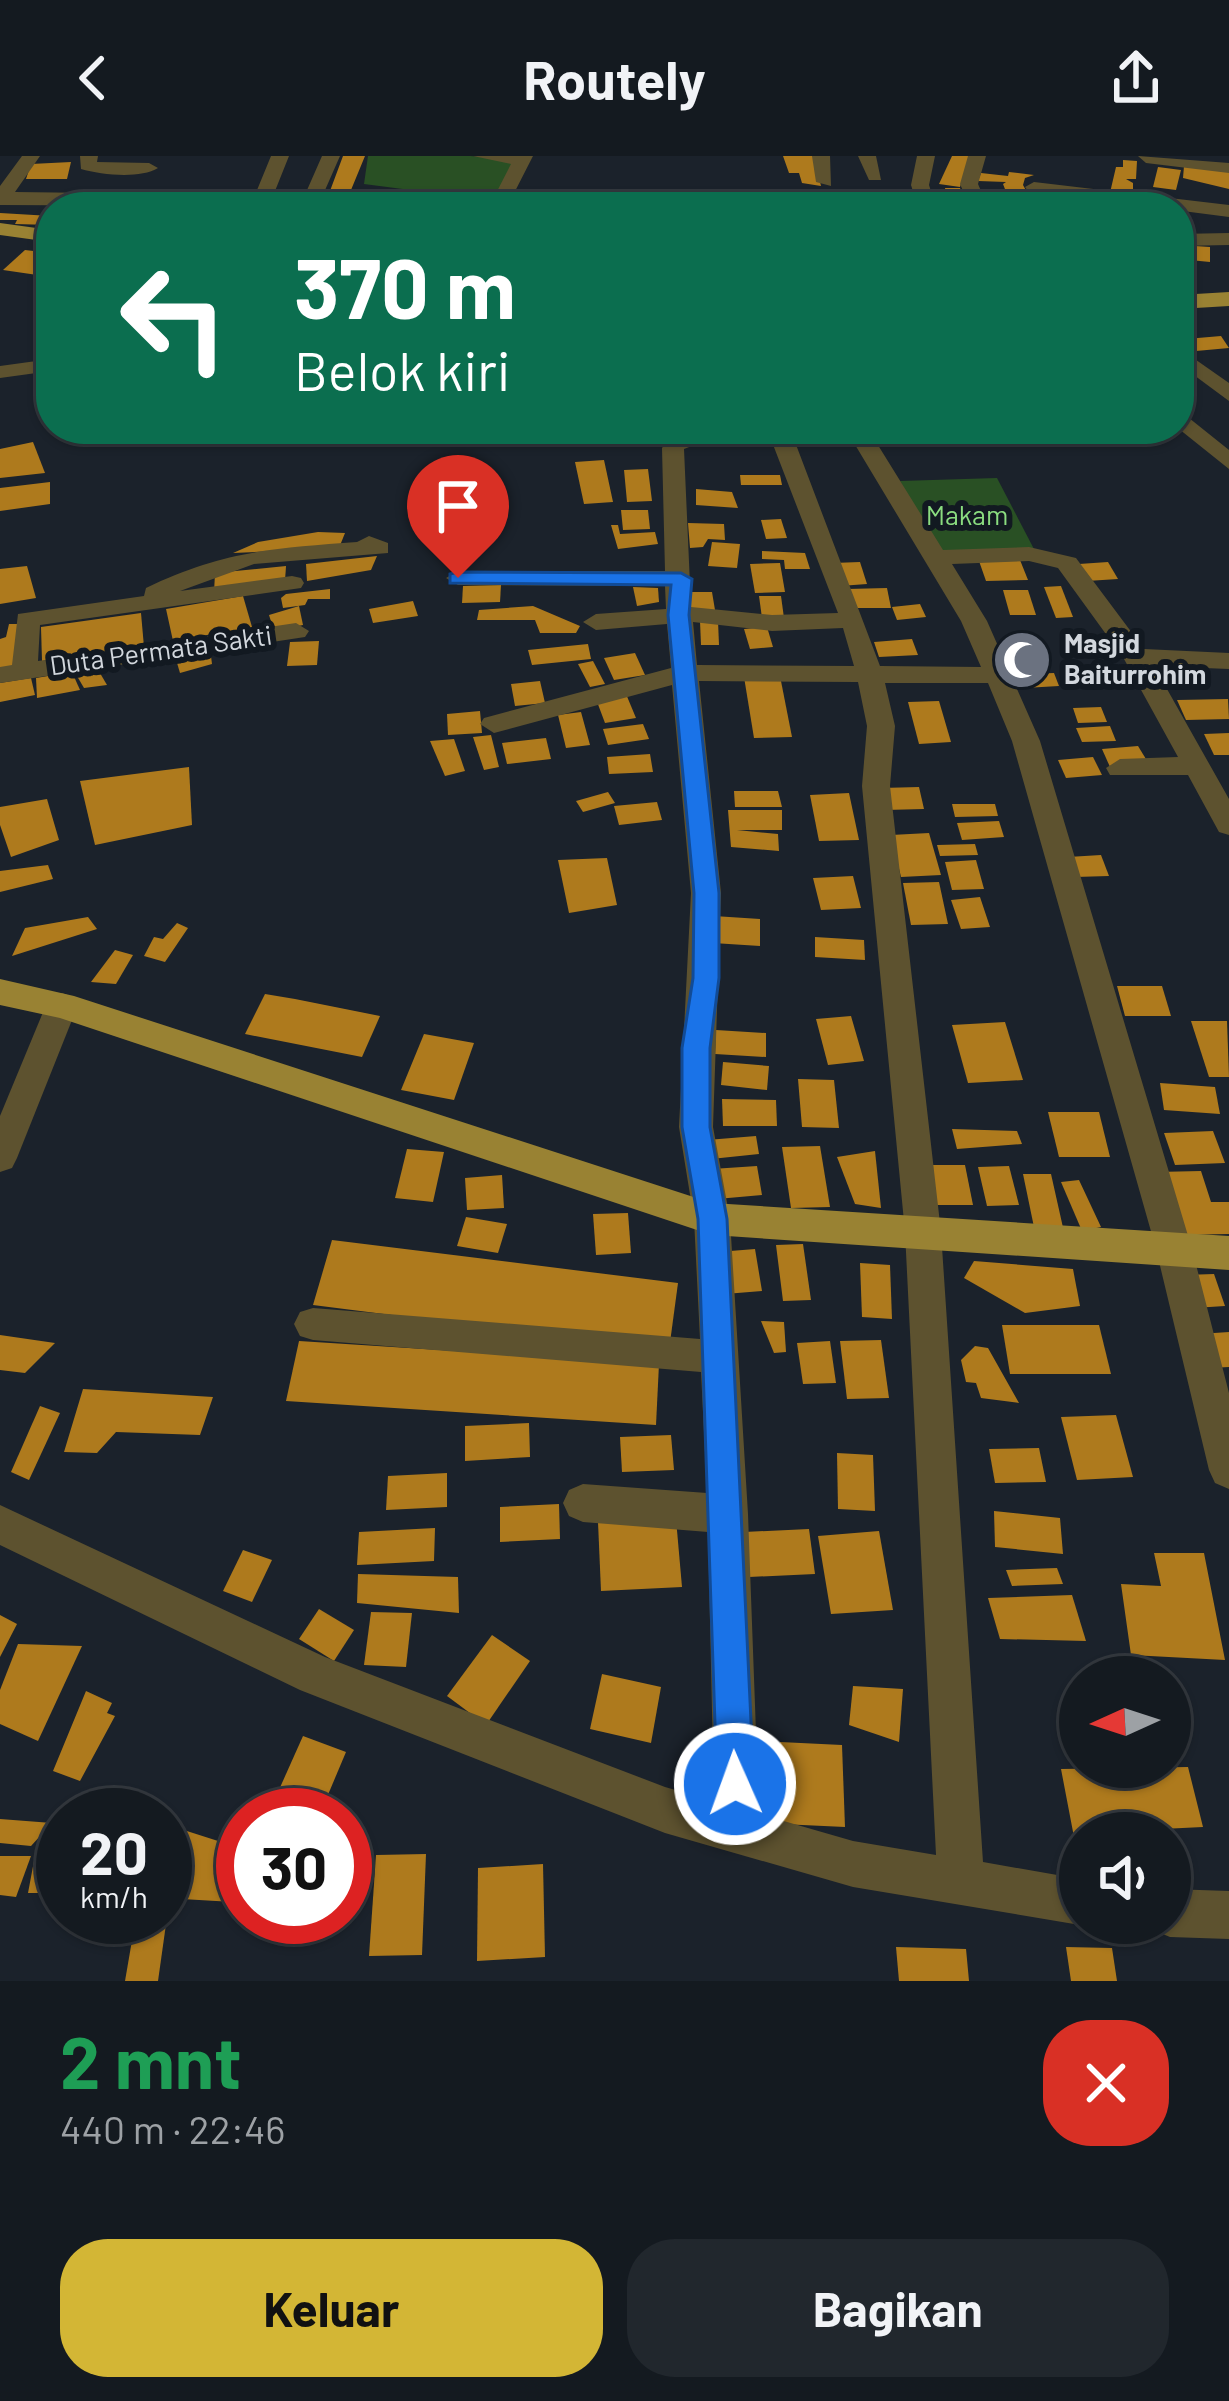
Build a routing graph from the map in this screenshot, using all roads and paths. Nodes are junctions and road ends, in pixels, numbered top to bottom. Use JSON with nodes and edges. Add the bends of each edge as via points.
{"nodes":[{"id":1,"x":31,"y":156,"type":"edge"},
{"id":2,"x":89,"y":156,"type":"edge"},
{"id":3,"x":280,"y":156,"type":"edge"},
{"id":4,"x":332,"y":156,"type":"edge"},
{"id":5,"x":482,"y":156,"type":"edge"},
{"id":6,"x":820,"y":156,"type":"edge"},
{"id":7,"x":866,"y":156,"type":"edge"},
{"id":8,"x":926,"y":156,"type":"edge"},
{"id":9,"x":977,"y":156,"type":"edge"},
{"id":10,"x":1146,"y":157,"type":"edge"},
{"id":11,"x":523,"y":158,"type":"edge"},
{"id":12,"x":149,"y":168,"type":"dead end"},
{"id":13,"x":1229,"y":168,"type":"edge"},
{"id":14,"x":875,"y":176,"type":"dead end"},
{"id":15,"x":825,"y":182,"type":"dead end"},
{"id":16,"x":265,"y":192,"type":"edge"},
{"id":17,"x":316,"y":192,"type":"edge"},
{"id":18,"x":505,"y":192,"type":"edge"},
{"id":19,"x":922,"y":192,"type":"edge"},
{"id":20,"x":972,"y":192,"type":"edge"},
{"id":21,"x":1038,"y":192,"type":"edge"},
{"id":22,"x":1086,"y":192,"type":"edge"},
{"id":23,"x":1137,"y":192,"type":"edge"},
{"id":24,"x":1,"y":198,"type":"edge"},
{"id":25,"x":36,"y":198,"type":"edge"},
{"id":26,"x":1194,"y":208,"type":"edge"},
{"id":27,"x":1229,"y":211,"type":"edge"},
{"id":28,"x":0,"y":229,"type":"edge"},
{"id":29,"x":36,"y":234,"type":"edge"},
{"id":30,"x":1229,"y":239,"type":"edge"},
{"id":31,"x":1194,"y":240,"type":"edge"},
{"id":32,"x":1229,"y":299,"type":"edge"},
{"id":33,"x":1194,"y":301,"type":"edge"},
{"id":34,"x":36,"y":366,"type":"edge"},
{"id":35,"x":0,"y":372,"type":"edge"},
{"id":36,"x":1194,"y":430,"type":"edge"},
{"id":37,"x":677,"y":444,"type":"edge"},
{"id":38,"x":784,"y":444,"type":"edge"},
{"id":39,"x":866,"y":444,"type":"edge"},
{"id":40,"x":1229,"y":462,"type":"edge"},
{"id":41,"x":369,"y":543,"type":"dead end"},
{"id":42,"x":939,"y":557,"type":"junction"},
{"id":43,"x":458,"y":578,"type":"dead end"},
{"id":44,"x":681,"y":579,"type":"junction"},
{"id":45,"x":292,"y":584,"type":"dead end"},
{"id":46,"x":132,"y":605,"type":"junction"},
{"id":47,"x":679,"y":615,"type":"junction"},
{"id":48,"x":14,"y":620,"type":"edge"},
{"id":49,"x":853,"y":620,"type":"junction"},
{"id":50,"x":596,"y":622,"type":"dead end"},
{"id":51,"x":296,"y":631,"type":"dead end"},
{"id":52,"x":1136,"y":657,"type":"junction"},
{"id":53,"x":1229,"y":661,"type":"edge"},
{"id":54,"x":13,"y":673,"type":"edge"},
{"id":55,"x":685,"y":673,"type":"junction"},
{"id":56,"x":997,"y":675,"type":"junction"},
{"id":57,"x":870,"y":676,"type":"junction"},
{"id":58,"x":494,"y":724,"type":"dead end"},
{"id":59,"x":1198,"y":766,"type":"junction"},
{"id":60,"x":1120,"y":768,"type":"dead end"},
{"id":61,"x":1229,"y":825,"type":"edge"},
{"id":62,"x":0,"y":992,"type":"edge"},
{"id":63,"x":62,"y":1005,"type":"junction"},
{"id":64,"x":0,"y":1158,"type":"edge"},
{"id":65,"x":712,"y":1219,"type":"junction"},
{"id":66,"x":923,"y":1232,"type":"junction"},
{"id":67,"x":1174,"y":1249,"type":"junction"},
{"id":68,"x":1229,"y":1253,"type":"edge"},
{"id":69,"x":313,"y":1324,"type":"dead end"},
{"id":70,"x":718,"y":1357,"type":"junction"},
{"id":71,"x":1229,"y":1470,"type":"edge"},
{"id":72,"x":583,"y":1503,"type":"dead end"},
{"id":73,"x":728,"y":1514,"type":"junction"},
{"id":74,"x":0,"y":1524,"type":"edge"},
{"id":75,"x":736,"y":1829,"type":"junction"},
{"id":76,"x":962,"y":1882,"type":"junction"},
{"id":77,"x":1059,"y":1898,"type":"edge"},
{"id":78,"x":1191,"y":1913,"type":"edge"},
{"id":79,"x":1229,"y":1916,"type":"edge"}],
"edges":[{"from":1,"to":24,"type":"street"},
{"from":2,"to":12,"type":"street","via":[[94,167]]},
{"from":3,"to":16,"type":"street"},
{"from":4,"to":17,"type":"street"},
{"from":5,"to":11,"type":"street"},
{"from":6,"to":15,"type":"street"},
{"from":7,"to":14,"type":"street"},
{"from":8,"to":19,"type":"street"},
{"from":9,"to":20,"type":"street"},
{"from":10,"to":13,"type":"street"},
{"from":10,"to":23,"type":"street"},
{"from":11,"to":18,"type":"street"},
{"from":21,"to":22,"type":"street","via":[[1035,179]]},
{"from":24,"to":25,"type":"street"},
{"from":26,"to":27,"type":"street"},
{"from":28,"to":29,"type":"main road"},
{"from":30,"to":31,"type":"street"},
{"from":32,"to":33,"type":"main road"},
{"from":34,"to":35,"type":"street"},
{"from":36,"to":40,"type":"street"},
{"from":37,"to":44,"type":"street"},
{"from":38,"to":49,"type":"street"},
{"from":39,"to":42,"type":"street"},
{"from":41,"to":46,"type":"street","name":"Duta Permata Sakti","via":[[379,548],[228,562]]},
{"from":42,"to":52,"type":"street","via":[[1029,554],[1067,563]]},
{"from":42,"to":56,"type":"street"},
{"from":43,"to":44,"type":"street"},
{"from":44,"to":47,"type":"street"},
{"from":45,"to":46,"type":"street","name":"Duta Permata Sakti"},
{"from":46,"to":48,"type":"street","name":"Duta Permata Sakti"},
{"from":47,"to":49,"type":"street"},
{"from":47,"to":50,"type":"street"},
{"from":47,"to":55,"type":"street"},
{"from":48,"to":54,"type":"street","name":"Duta Permata Sakti"},
{"from":49,"to":57,"type":"street"},
{"from":51,"to":54,"type":"street","name":"Duta Permata Sakti"},
{"from":52,"to":53,"type":"street"},
{"from":52,"to":59,"type":"street"},
{"from":55,"to":57,"type":"street"},
{"from":55,"to":58,"type":"street"},
{"from":55,"to":65,"type":"street","via":[[706,893],[696,1127]]},
{"from":56,"to":57,"type":"street"},
{"from":56,"to":67,"type":"street","via":[[1026,741]]},
{"from":57,"to":66,"type":"street","via":[[881,727],[877,786]]},
{"from":59,"to":60,"type":"street"},
{"from":59,"to":61,"type":"street"},
{"from":62,"to":63,"type":"main road"},
{"from":63,"to":64,"type":"street"},
{"from":63,"to":65,"type":"main road"},
{"from":65,"to":66,"type":"main road"},
{"from":65,"to":70,"type":"street"},
{"from":66,"to":67,"type":"main road"},
{"from":66,"to":76,"type":"street"},
{"from":67,"to":68,"type":"main road"},
{"from":67,"to":71,"type":"street"},
{"from":69,"to":70,"type":"street"},
{"from":70,"to":73,"type":"street"},
{"from":72,"to":73,"type":"street"},
{"from":73,"to":75,"type":"street"},
{"from":74,"to":75,"type":"street","via":[[382,1703]]},
{"from":75,"to":76,"type":"street","via":[[853,1864]]},
{"from":76,"to":77,"type":"street"},
{"from":78,"to":79,"type":"street"}]}
